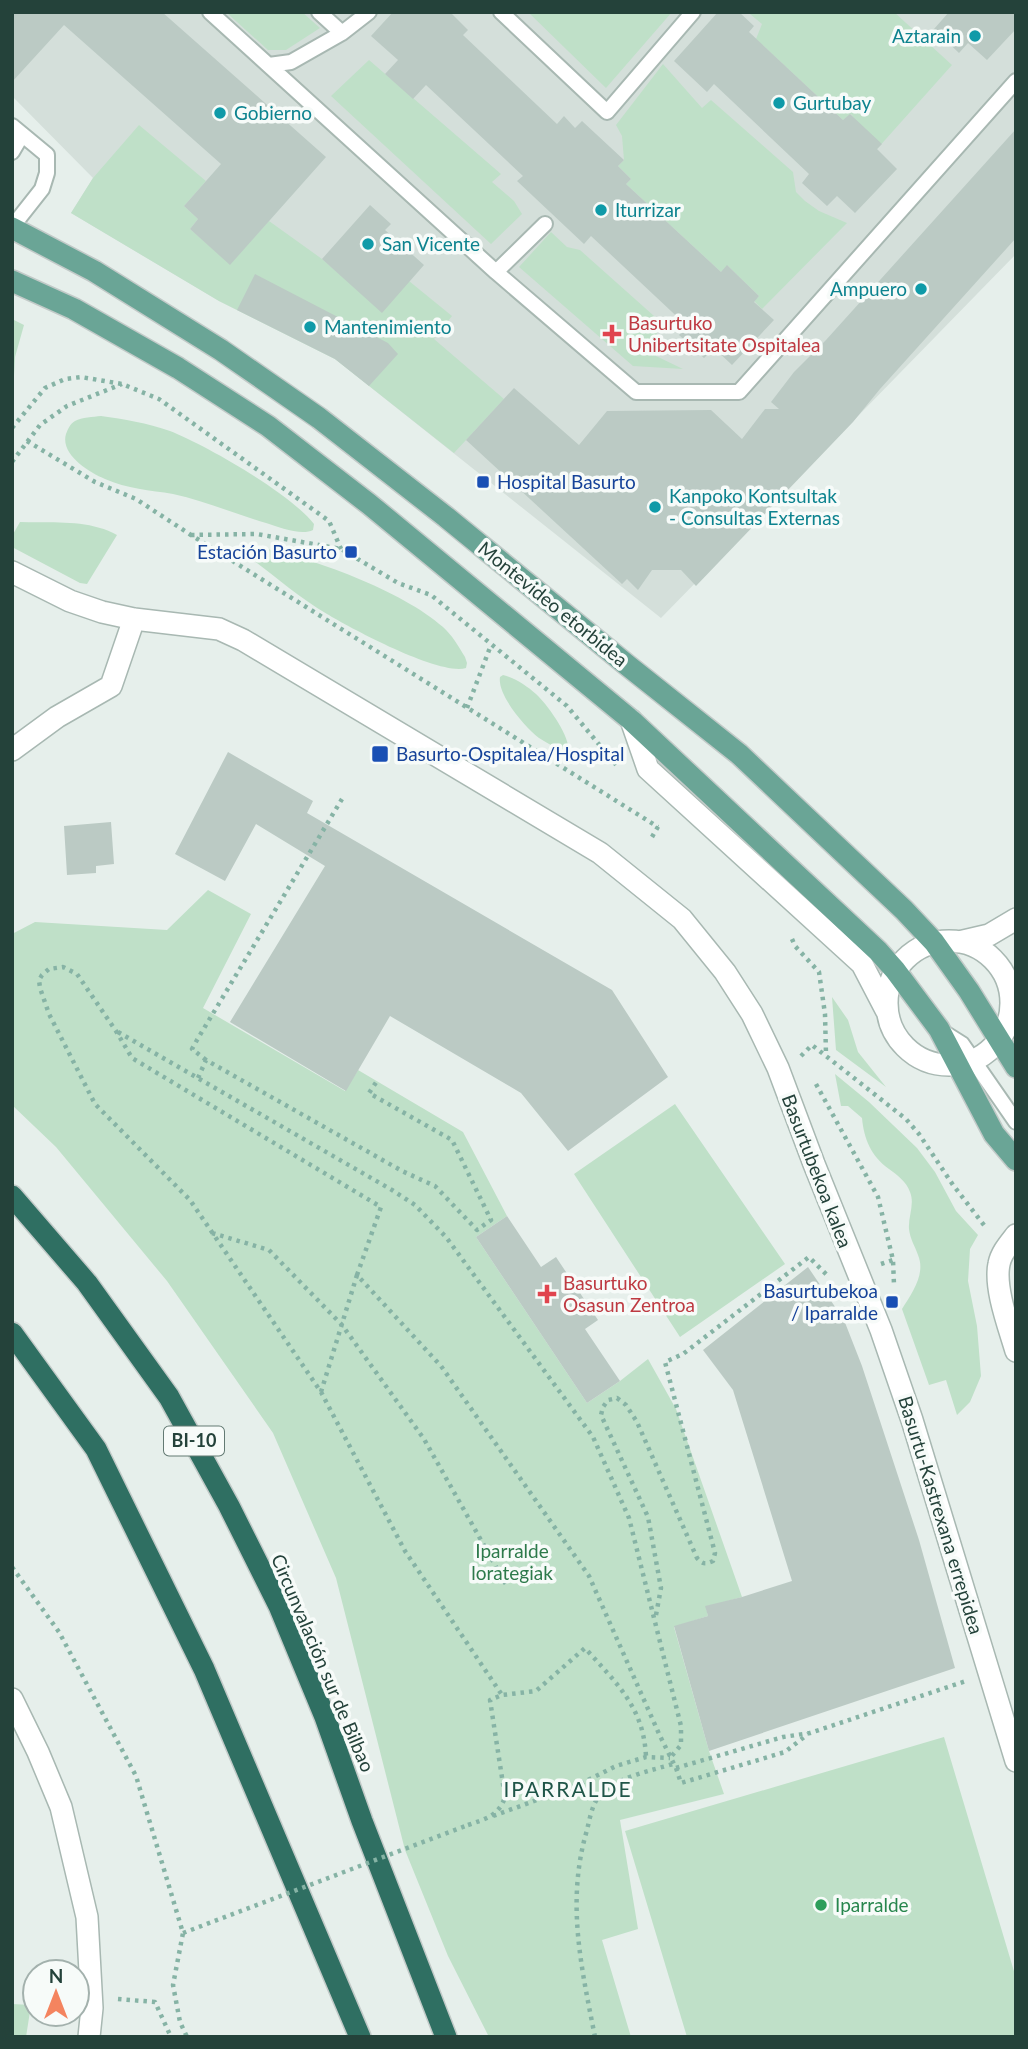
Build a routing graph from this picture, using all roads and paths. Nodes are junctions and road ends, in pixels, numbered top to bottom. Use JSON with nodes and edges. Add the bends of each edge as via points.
{"nodes":[{"id":1,"x":209,"y":12,"type":"edge"},
{"id":2,"x":319,"y":12,"type":"edge"},
{"id":3,"x":369,"y":12,"type":"edge"},
{"id":4,"x":501,"y":12,"type":"edge"},
{"id":5,"x":693,"y":12,"type":"edge"},
{"id":6,"x":342,"y":33,"type":"junction"},
{"id":7,"x":269,"y":65,"type":"junction"},
{"id":8,"x":1016,"y":81,"type":"edge"},
{"id":9,"x":17,"y":130,"type":"edge"},
{"id":10,"x":12,"y":152,"type":"edge"},
{"id":11,"x":545,"y":224,"type":"dead end"},
{"id":12,"x":12,"y":227,"type":"edge"},
{"id":13,"x":496,"y":272,"type":"junction"},
{"id":14,"x":12,"y":281,"type":"edge"},
{"id":15,"x":122,"y":384,"type":"junction"},
{"id":16,"x":12,"y":428,"type":"edge"},
{"id":17,"x":27,"y":441,"type":"junction"},
{"id":18,"x":12,"y":462,"type":"edge"},
{"id":19,"x":191,"y":535,"type":"junction"},
{"id":20,"x":341,"y":549,"type":"junction"},
{"id":21,"x":12,"y":572,"type":"edge"},
{"id":22,"x":134,"y":619,"type":"junction"},
{"id":23,"x":491,"y":645,"type":"junction"},
{"id":24,"x":467,"y":708,"type":"junction"},
{"id":25,"x":631,"y":720,"type":"junction"},
{"id":26,"x":12,"y":750,"type":"edge"},
{"id":27,"x":622,"y":772,"type":"dead end"},
{"id":28,"x":342,"y":799,"type":"dead end"},
{"id":29,"x":663,"y":818,"type":"dead end"},
{"id":30,"x":658,"y":827,"type":"junction"},
{"id":31,"x":652,"y":837,"type":"dead end"},
{"id":32,"x":1016,"y":919,"type":"edge"},
{"id":33,"x":934,"y":942,"type":"junction"},
{"id":34,"x":959,"y":942,"type":"junction"},
{"id":35,"x":795,"y":946,"type":"dead end"},
{"id":36,"x":895,"y":970,"type":"junction"},
{"id":37,"x":886,"y":1010,"type":"junction"},
{"id":38,"x":1013,"y":1014,"type":"edge"},
{"id":39,"x":116,"y":1031,"type":"junction"},
{"id":40,"x":1011,"y":1054,"type":"edge"},
{"id":41,"x":826,"y":1055,"type":"junction"},
{"id":42,"x":206,"y":1060,"type":"junction"},
{"id":43,"x":964,"y":1063,"type":"junction"},
{"id":44,"x":808,"y":1066,"type":"dead end"},
{"id":45,"x":813,"y":1077,"type":"dead end"},
{"id":46,"x":198,"y":1078,"type":"junction"},
{"id":47,"x":377,"y":1081,"type":"dead end"},
{"id":48,"x":1016,"y":1122,"type":"edge"},
{"id":49,"x":1016,"y":1160,"type":"edge"},
{"id":50,"x":12,"y":1196,"type":"edge"},
{"id":51,"x":211,"y":1232,"type":"junction"},
{"id":52,"x":990,"y":1234,"type":"dead end"},
{"id":53,"x":1016,"y":1236,"type":"edge"},
{"id":54,"x":857,"y":1273,"type":"junction"},
{"id":55,"x":358,"y":1275,"type":"junction"},
{"id":56,"x":894,"y":1290,"type":"dead end"},
{"id":57,"x":342,"y":1325,"type":"junction"},
{"id":58,"x":12,"y":1334,"type":"edge"},
{"id":59,"x":1016,"y":1351,"type":"edge"},
{"id":60,"x":321,"y":1392,"type":"junction"},
{"id":61,"x":12,"y":1567,"type":"edge"},
{"id":62,"x":508,"y":1588,"type":"dead end"},
{"id":63,"x":655,"y":1620,"type":"junction"},
{"id":64,"x":990,"y":1673,"type":"junction"},
{"id":65,"x":502,"y":1695,"type":"junction"},
{"id":66,"x":12,"y":1699,"type":"edge"},
{"id":67,"x":810,"y":1733,"type":"junction"},
{"id":68,"x":646,"y":1757,"type":"junction"},
{"id":69,"x":670,"y":1758,"type":"junction"},
{"id":70,"x":1016,"y":1762,"type":"edge"},
{"id":71,"x":675,"y":1766,"type":"junction"},
{"id":72,"x":493,"y":1816,"type":"junction"},
{"id":73,"x":183,"y":1933,"type":"junction"},
{"id":74,"x":125,"y":1999,"type":"dead end"},
{"id":75,"x":89,"y":2037,"type":"edge"},
{"id":76,"x":171,"y":2037,"type":"edge"},
{"id":77,"x":187,"y":2037,"type":"edge"},
{"id":78,"x":360,"y":2037,"type":"edge"},
{"id":79,"x":446,"y":2037,"type":"edge"},
{"id":80,"x":595,"y":2037,"type":"edge"}],
"edges":[{"from":1,"to":7,"type":"lane"},
{"from":2,"to":6,"type":"lane"},
{"from":3,"to":6,"type":"lane"},
{"from":4,"to":5,"type":"lane","via":[[607,112]]},
{"from":6,"to":7,"type":"lane","via":[[291,62]]},
{"from":7,"to":13,"type":"lane"},
{"from":8,"to":13,"type":"lane","via":[[739,392],[636,393]]},
{"from":9,"to":10,"type":"lane"},
{"from":9,"to":12,"type":"lane","via":[[47,155],[47,173],[42,189]]},
{"from":11,"to":13,"type":"lane"},
{"from":12,"to":33,"type":"main road","name":"Montevideo etorbidea","via":[[94,271],[221,350],[359,449],[740,754]]},
{"from":14,"to":25,"type":"main road","name":"Montevideo etorbidea","via":[[74,309],[165,360],[268,426]]},
{"from":15,"to":16,"type":"path","via":[[65,379],[45,388]]},
{"from":15,"to":17,"type":"path","via":[[67,406]]},
{"from":15,"to":20,"type":"path","via":[[159,399],[329,521]]},
{"from":17,"to":18,"type":"path"},
{"from":17,"to":19,"type":"path","via":[[95,482],[136,499]]},
{"from":19,"to":20,"type":"path","via":[[257,534]]},
{"from":19,"to":24,"type":"path"},
{"from":20,"to":23,"type":"path","via":[[398,583],[431,595]]},
{"from":21,"to":22,"type":"street","via":[[70,601]]},
{"from":22,"to":26,"type":"street","via":[[111,686]]},
{"from":22,"to":54,"type":"street","name":"Basurtubekoa kalea","via":[[219,629],[243,640],[600,853],[682,919],[752,1014],[778,1068]]},
{"from":23,"to":24,"type":"path"},
{"from":23,"to":27,"type":"path","via":[[566,706]]},
{"from":24,"to":30,"type":"path"},
{"from":25,"to":36,"type":"main road","name":"Montevideo etorbidea"},
{"from":25,"to":37,"type":"street","via":[[648,769],[862,964]]},
{"from":28,"to":42,"type":"path","via":[[192,1049]]},
{"from":29,"to":30,"type":"path"},
{"from":30,"to":31,"type":"path"},
{"from":32,"to":34,"type":"street","via":[[989,935]]},
{"from":33,"to":34,"type":"street"},
{"from":33,"to":36,"type":"street","via":[[912,952]]},
{"from":33,"to":40,"type":"main road","name":"Montevideo etorbidea"},
{"from":34,"to":38,"type":"street","via":[[984,951],[1002,970]]},
{"from":35,"to":41,"type":"path","via":[[820,972]]},
{"from":36,"to":37,"type":"street","via":[[887,989]]},
{"from":36,"to":43,"type":"main road","name":"Montevideo etorbidea"},
{"from":37,"to":43,"type":"street","via":[[902,1046],[918,1058],[937,1065]]},
{"from":38,"to":40,"type":"street"},
{"from":39,"to":46,"type":"path"},
{"from":39,"to":51,"type":"path","via":[[77,974],[63,967],[42,975],[40,988],[49,1014],[95,1104],[190,1200]]},
{"from":39,"to":55,"type":"path","via":[[132,1058],[381,1207]]},
{"from":40,"to":43,"type":"street","via":[[986,1053]]},
{"from":41,"to":44,"type":"path","via":[[812,1045],[802,1055]]},
{"from":41,"to":52,"type":"path","via":[[906,1119]]},
{"from":42,"to":46,"type":"path"},
{"from":42,"to":47,"type":"path","via":[[435,1186],[477,1230],[491,1220],[452,1140],[369,1093]]},
{"from":43,"to":48,"type":"lane"},
{"from":43,"to":49,"type":"main road","name":"Montevideo etorbidea","via":[[994,1134]]},
{"from":45,"to":56,"type":"path","via":[[878,1197],[893,1260]]},
{"from":46,"to":63,"type":"path","via":[[404,1197],[446,1237],[593,1437],[629,1518]]},
{"from":50,"to":79,"type":"highway","name":"Circunvalación sur de Bilbao","number":"BI-10","via":[[87,1283],[169,1397],[229,1506],[279,1606],[325,1717]]},
{"from":51,"to":57,"type":"path","via":[[269,1250]]},
{"from":51,"to":60,"type":"path"},
{"from":53,"to":59,"type":"street","via":[[999,1263],[998,1283]]},
{"from":54,"to":63,"type":"path","via":[[834,1281],[808,1257],[684,1353],[665,1362],[715,1553],[713,1561],[706,1564],[697,1559],[626,1405],[617,1398],[603,1407],[601,1415],[648,1517],[661,1588]]},
{"from":54,"to":64,"type":"street","name":"Basurtu-Kastrexana errepidea","via":[[904,1392]]},
{"from":55,"to":57,"type":"path"},
{"from":55,"to":69,"type":"path","via":[[441,1366],[589,1576]]},
{"from":57,"to":60,"type":"path"},
{"from":57,"to":62,"type":"path","via":[[424,1439]]},
{"from":58,"to":78,"type":"highway","via":[[96,1449],[204,1669]]},
{"from":60,"to":65,"type":"path","via":[[405,1551]]},
{"from":61,"to":73,"type":"path","via":[[59,1632],[136,1776]]},
{"from":63,"to":69,"type":"path","via":[[681,1726],[681,1745]]},
{"from":64,"to":67,"type":"path"},
{"from":64,"to":70,"type":"street","name":"Basurtu-Kastrexana errepidea"},
{"from":65,"to":68,"type":"path","via":[[536,1691],[585,1648],[629,1698],[645,1737]]},
{"from":65,"to":72,"type":"path","via":[[490,1700],[505,1797]]},
{"from":66,"to":75,"type":"street","via":[[61,1807],[87,1917]]},
{"from":67,"to":71,"type":"path"},
{"from":67,"to":71,"type":"path","via":[[785,1752],[681,1783]]},
{"from":68,"to":69,"type":"path"},
{"from":68,"to":72,"type":"path"},
{"from":69,"to":71,"type":"path"},
{"from":71,"to":80,"type":"path","via":[[618,1782],[601,1793],[580,1852],[575,1907]]},
{"from":72,"to":73,"type":"path","bridge":true},
{"from":73,"to":77,"type":"path","via":[[173,1985]]},
{"from":74,"to":76,"type":"path","via":[[155,2002]]}]}
